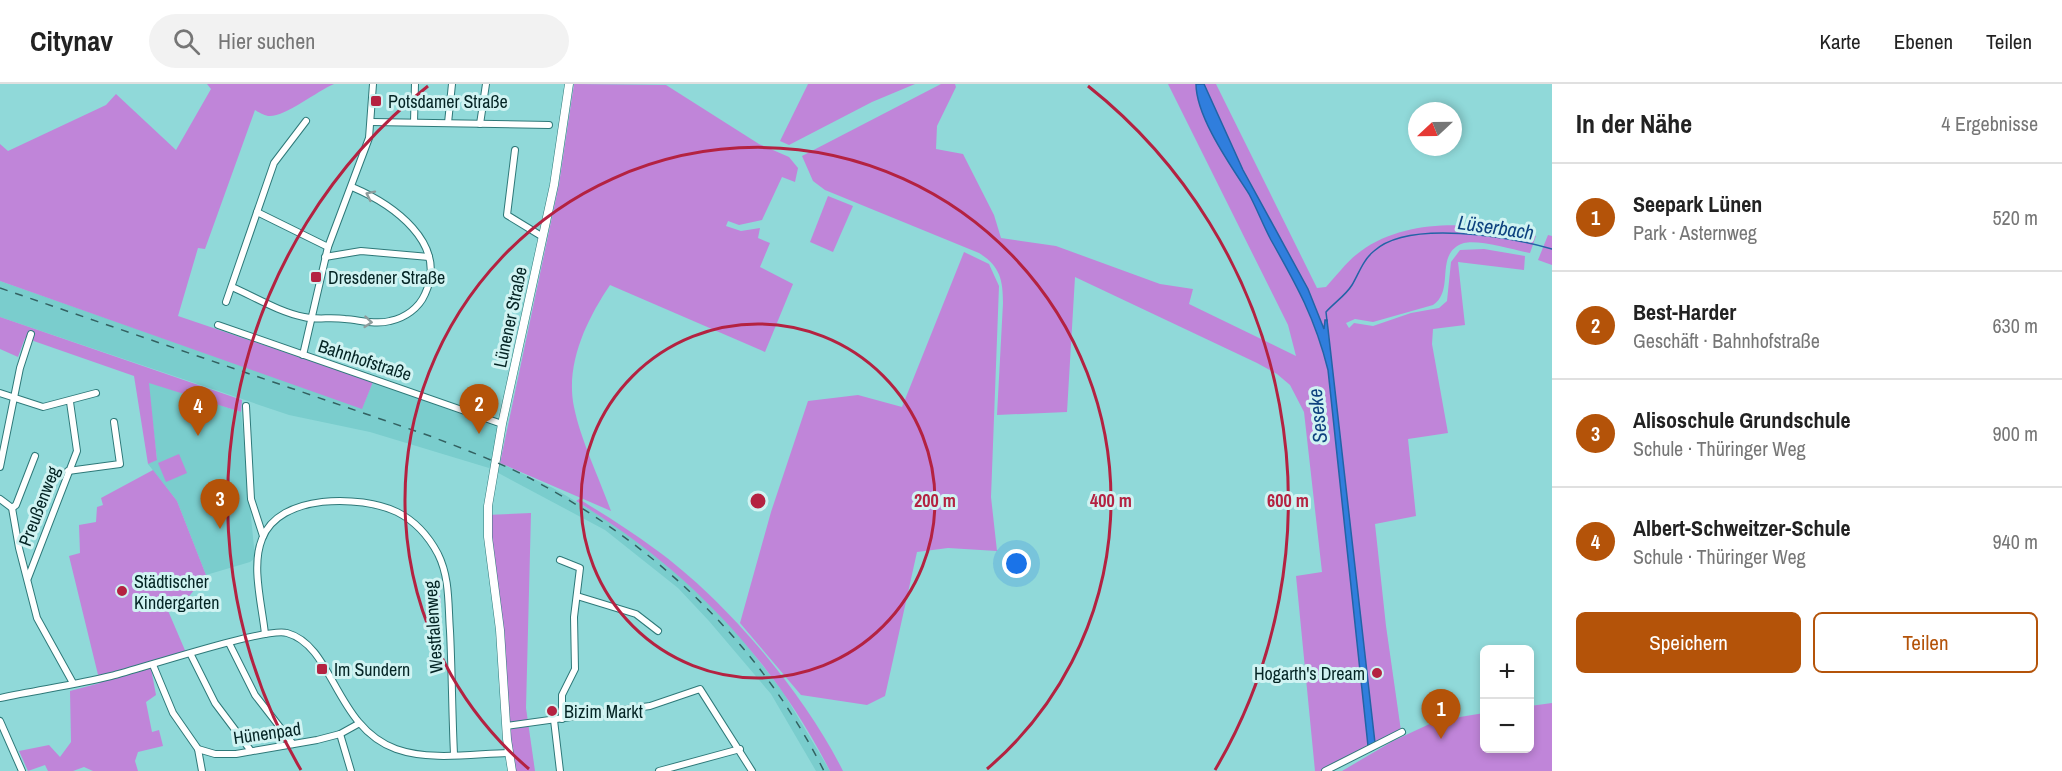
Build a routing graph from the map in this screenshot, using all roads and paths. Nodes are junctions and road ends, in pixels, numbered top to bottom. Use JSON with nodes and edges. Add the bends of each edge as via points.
{"nodes":[{"id":1,"x":373,"y":84,"type":"edge"},
{"id":2,"x":415,"y":84,"type":"edge"},
{"id":3,"x":452,"y":84,"type":"edge"},
{"id":4,"x":486,"y":84,"type":"edge"},
{"id":5,"x":569,"y":84,"type":"edge"},
{"id":6,"x":306,"y":121,"type":"dead end"},
{"id":7,"x":372,"y":122,"type":"junction"},
{"id":8,"x":414,"y":122,"type":"junction"},
{"id":9,"x":448,"y":123,"type":"junction"},
{"id":10,"x":480,"y":124,"type":"junction"},
{"id":11,"x":549,"y":125,"type":"dead end"},
{"id":12,"x":515,"y":150,"type":"dead end"},
{"id":13,"x":352,"y":186,"type":"junction"},
{"id":14,"x":257,"y":212,"type":"junction"},
{"id":15,"x":543,"y":237,"type":"junction"},
{"id":16,"x":328,"y":247,"type":"junction"},
{"id":17,"x":325,"y":257,"type":"junction"},
{"id":18,"x":429,"y":257,"type":"junction"},
{"id":19,"x":232,"y":287,"type":"junction"},
{"id":20,"x":226,"y":302,"type":"dead end"},
{"id":21,"x":310,"y":318,"type":"junction"},
{"id":22,"x":218,"y":325,"type":"dead end"},
{"id":23,"x":31,"y":334,"type":"dead end"},
{"id":24,"x":303,"y":355,"type":"junction"},
{"id":25,"x":0,"y":393,"type":"edge"},
{"id":26,"x":96,"y":393,"type":"dead end"},
{"id":27,"x":16,"y":399,"type":"junction"},
{"id":28,"x":70,"y":402,"type":"junction"},
{"id":29,"x":246,"y":406,"type":"dead end"},
{"id":30,"x":114,"y":422,"type":"dead end"},
{"id":31,"x":502,"y":424,"type":"junction"},
{"id":32,"x":35,"y":456,"type":"dead end"},
{"id":33,"x":0,"y":467,"type":"edge"},
{"id":34,"x":68,"y":471,"type":"junction"},
{"id":35,"x":0,"y":499,"type":"edge"},
{"id":36,"x":12,"y":508,"type":"junction"},
{"id":37,"x":262,"y":536,"type":"junction"},
{"id":38,"x":560,"y":560,"type":"dead end"},
{"id":39,"x":28,"y":578,"type":"junction"},
{"id":40,"x":577,"y":596,"type":"junction"},
{"id":41,"x":658,"y":631,"type":"dead end"},
{"id":42,"x":265,"y":634,"type":"junction"},
{"id":43,"x":229,"y":643,"type":"junction"},
{"id":44,"x":191,"y":655,"type":"junction"},
{"id":45,"x":153,"y":665,"type":"junction"},
{"id":46,"x":73,"y":683,"type":"junction"},
{"id":47,"x":0,"y":698,"type":"edge"},
{"id":48,"x":562,"y":719,"type":"junction"},
{"id":49,"x":554,"y":720,"type":"junction"},
{"id":50,"x":0,"y":721,"type":"edge"},
{"id":51,"x":358,"y":724,"type":"junction"},
{"id":52,"x":506,"y":726,"type":"junction"},
{"id":53,"x":1402,"y":732,"type":"dead end"},
{"id":54,"x":340,"y":734,"type":"junction"},
{"id":55,"x":293,"y":744,"type":"junction"},
{"id":56,"x":198,"y":749,"type":"junction"},
{"id":57,"x":740,"y":749,"type":"junction"},
{"id":58,"x":251,"y":751,"type":"junction"},
{"id":59,"x":508,"y":753,"type":"junction"},
{"id":60,"x":454,"y":754,"type":"junction"},
{"id":61,"x":22,"y":771,"type":"edge"},
{"id":62,"x":202,"y":771,"type":"edge"},
{"id":63,"x":351,"y":771,"type":"edge"},
{"id":64,"x":512,"y":771,"type":"edge"},
{"id":65,"x":560,"y":771,"type":"edge"},
{"id":66,"x":659,"y":771,"type":"edge"},
{"id":67,"x":752,"y":771,"type":"edge"},
{"id":68,"x":1325,"y":771,"type":"edge"}],
"edges":[{"from":1,"to":7,"type":"street"},
{"from":2,"to":8,"type":"street"},
{"from":3,"to":9,"type":"street"},
{"from":4,"to":10,"type":"street"},
{"from":5,"to":15,"type":"main road","name":"Lünener Straße"},
{"from":6,"to":14,"type":"street","via":[[274,163]]},
{"from":7,"to":8,"type":"street"},
{"from":7,"to":13,"type":"street"},
{"from":8,"to":9,"type":"street"},
{"from":9,"to":10,"type":"street"},
{"from":10,"to":11,"type":"street"},
{"from":12,"to":15,"type":"street","via":[[507,215]]},
{"from":13,"to":16,"type":"street"},
{"from":18,"to":13,"type":"street","one_way":true,"via":[[420,237],[403,217]]},
{"from":14,"to":16,"type":"street"},
{"from":14,"to":19,"type":"street"},
{"from":15,"to":31,"type":"main road","name":"Lünener Straße"},
{"from":16,"to":17,"type":"street"},
{"from":17,"to":18,"type":"street","via":[[361,251]]},
{"from":17,"to":21,"type":"street"},
{"from":21,"to":18,"type":"street","one_way":true,"via":[[381,323],[402,317],[426,293],[431,276]]},
{"from":19,"to":20,"type":"street"},
{"from":19,"to":21,"type":"street"},
{"from":21,"to":24,"type":"street"},
{"from":22,"to":24,"type":"street","name":"Bahnhofstraße"},
{"from":23,"to":27,"type":"street","via":[[20,368]]},
{"from":24,"to":31,"type":"street","name":"Bahnhofstraße"},
{"from":25,"to":27,"type":"street"},
{"from":26,"to":28,"type":"street"},
{"from":27,"to":28,"type":"street","via":[[43,406]]},
{"from":27,"to":33,"type":"street"},
{"from":28,"to":34,"type":"street","name":"Preußenweg","via":[[77,451]]},
{"from":29,"to":37,"type":"street","via":[[251,499]]},
{"from":30,"to":34,"type":"street","via":[[120,464]]},
{"from":31,"to":52,"type":"main road","name":"Lünener Straße","via":[[491,481],[488,527]]},
{"from":32,"to":36,"type":"street"},
{"from":34,"to":39,"type":"street","name":"Preußenweg"},
{"from":35,"to":36,"type":"street"},
{"from":36,"to":39,"type":"street"},
{"from":37,"to":42,"type":"street","via":[[258,563]]},
{"from":37,"to":60,"type":"street","name":"Westfalenweg","via":[[277,518],[293,508],[347,500],[397,512],[420,530],[438,555],[447,585]]},
{"from":38,"to":40,"type":"street","via":[[580,568]]},
{"from":39,"to":46,"type":"street","via":[[37,618]]},
{"from":40,"to":41,"type":"street","via":[[636,614]]},
{"from":40,"to":48,"type":"street","via":[[575,669],[561,695]]},
{"from":42,"to":43,"type":"street"},
{"from":42,"to":51,"type":"street","via":[[282,632],[304,642],[333,680]]},
{"from":43,"to":44,"type":"street"},
{"from":43,"to":55,"type":"street","via":[[255,695]]},
{"from":44,"to":45,"type":"street"},
{"from":44,"to":58,"type":"street","via":[[215,703]]},
{"from":45,"to":46,"type":"street"},
{"from":45,"to":56,"type":"street","via":[[173,713]]},
{"from":46,"to":47,"type":"street"},
{"from":48,"to":49,"type":"street"},
{"from":48,"to":57,"type":"street","via":[[651,706],[700,689]]},
{"from":49,"to":52,"type":"street"},
{"from":49,"to":65,"type":"street"},
{"from":50,"to":61,"type":"street"},
{"from":51,"to":54,"type":"street","name":"Hünenpad"},
{"from":51,"to":60,"type":"street","via":[[398,749]]},
{"from":52,"to":59,"type":"main road","name":"Lünener Straße"},
{"from":53,"to":68,"type":"street"},
{"from":54,"to":55,"type":"street","name":"Hünenpad"},
{"from":54,"to":63,"type":"street"},
{"from":55,"to":58,"type":"street","name":"Hünenpad"},
{"from":56,"to":58,"type":"street","name":"Hünenpad","via":[[215,754]]},
{"from":56,"to":62,"type":"street"},
{"from":57,"to":66,"type":"street"},
{"from":57,"to":67,"type":"street"},
{"from":59,"to":60,"type":"street"},
{"from":59,"to":64,"type":"main road","name":"Lünener Straße"}]}
